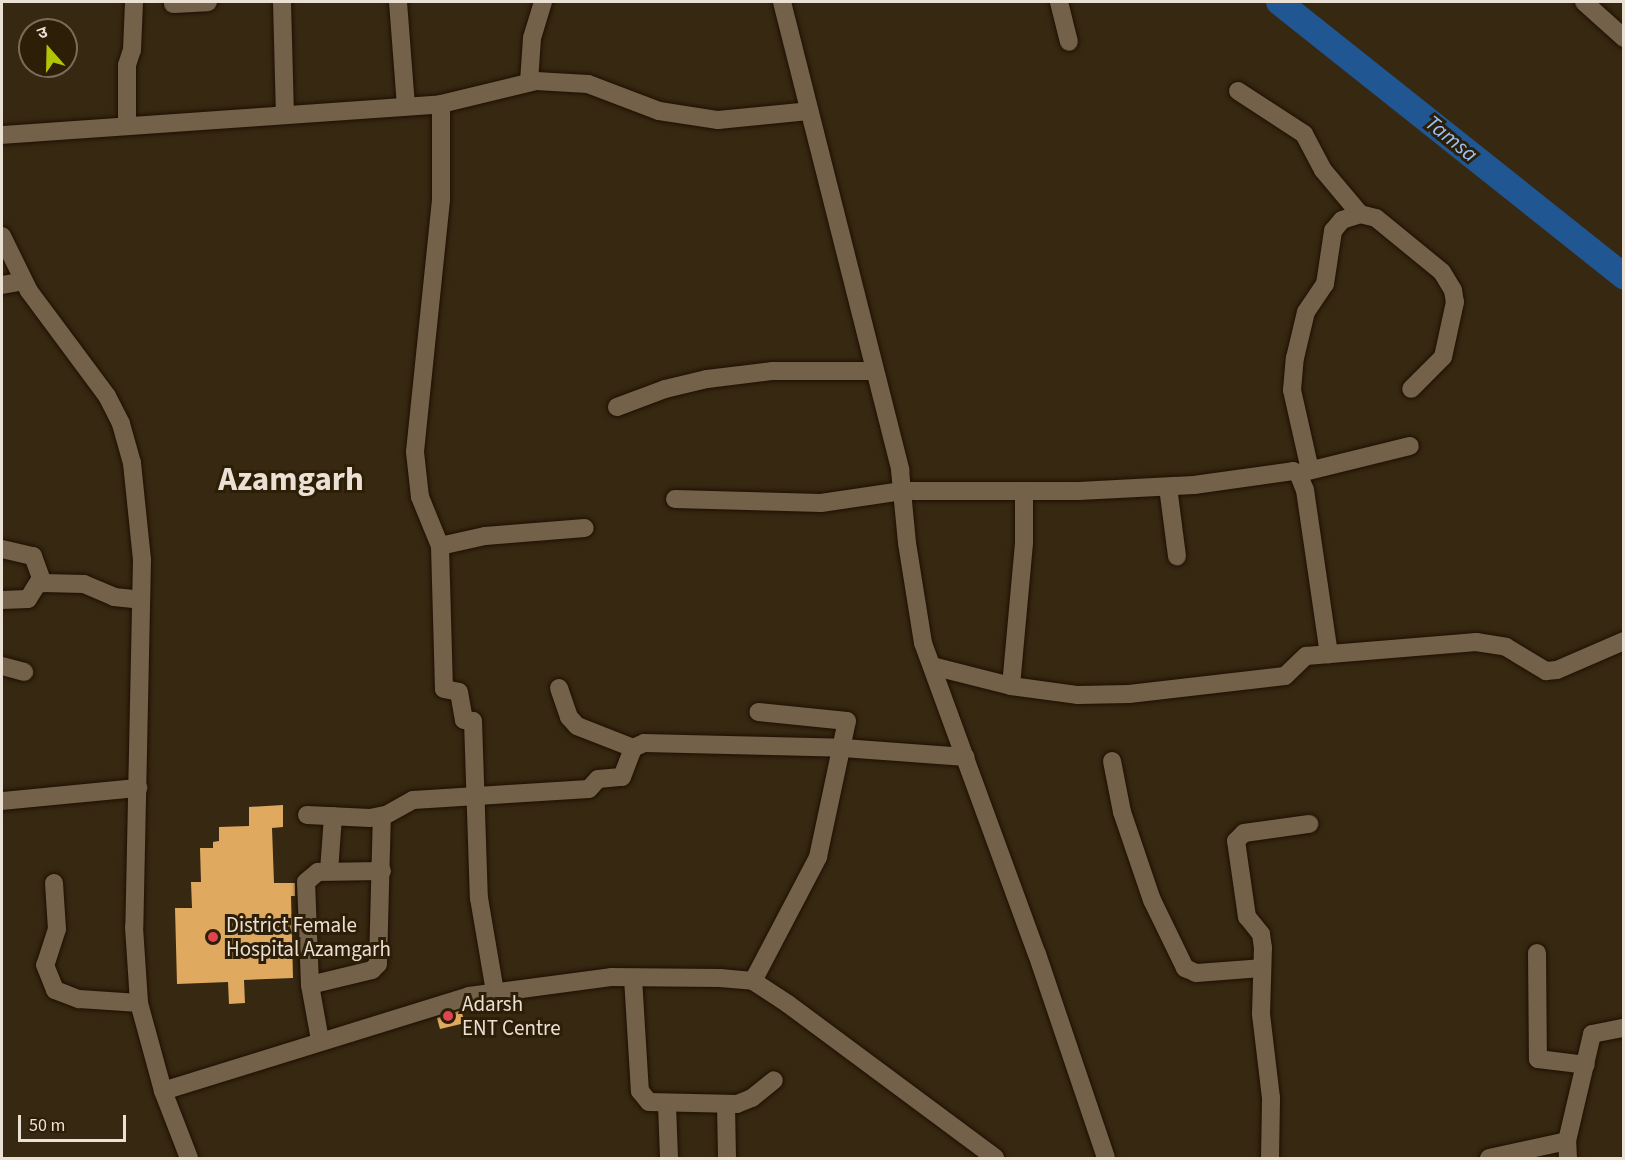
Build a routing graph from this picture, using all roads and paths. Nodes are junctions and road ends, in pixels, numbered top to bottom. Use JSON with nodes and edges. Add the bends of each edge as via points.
{"nodes":[{"id":1,"x":134,"y":2,"type":"edge"},
{"id":2,"x":208,"y":2,"type":"edge"},
{"id":3,"x":282,"y":2,"type":"edge"},
{"id":4,"x":398,"y":2,"type":"edge"},
{"id":5,"x":543,"y":2,"type":"edge"},
{"id":6,"x":782,"y":2,"type":"edge"},
{"id":7,"x":1059,"y":2,"type":"edge"},
{"id":8,"x":1584,"y":2,"type":"edge"},
{"id":9,"x":173,"y":4,"type":"dead end"},
{"id":10,"x":1623,"y":38,"type":"edge"},
{"id":11,"x":1069,"y":42,"type":"dead end"},
{"id":12,"x":529,"y":82,"type":"junction"},
{"id":13,"x":1238,"y":91,"type":"dead end"},
{"id":14,"x":441,"y":104,"type":"junction"},
{"id":15,"x":406,"y":106,"type":"junction"},
{"id":16,"x":809,"y":111,"type":"junction"},
{"id":17,"x":285,"y":115,"type":"junction"},
{"id":18,"x":127,"y":125,"type":"junction"},
{"id":19,"x":2,"y":135,"type":"edge"},
{"id":20,"x":1360,"y":214,"type":"junction"},
{"id":21,"x":2,"y":236,"type":"edge"},
{"id":22,"x":24,"y":281,"type":"junction"},
{"id":23,"x":2,"y":285,"type":"edge"},
{"id":24,"x":875,"y":371,"type":"junction"},
{"id":25,"x":1411,"y":389,"type":"dead end"},
{"id":26,"x":616,"y":407,"type":"dead end"},
{"id":27,"x":1410,"y":446,"type":"dead end"},
{"id":28,"x":1304,"y":472,"type":"junction"},
{"id":29,"x":1168,"y":486,"type":"junction"},
{"id":30,"x":902,"y":491,"type":"junction"},
{"id":31,"x":1024,"y":492,"type":"junction"},
{"id":32,"x":675,"y":499,"type":"dead end"},
{"id":33,"x":585,"y":528,"type":"dead end"},
{"id":34,"x":440,"y":546,"type":"junction"},
{"id":35,"x":2,"y":549,"type":"edge"},
{"id":36,"x":1177,"y":556,"type":"dead end"},
{"id":37,"x":40,"y":580,"type":"junction"},
{"id":38,"x":2,"y":600,"type":"edge"},
{"id":39,"x":141,"y":600,"type":"junction"},
{"id":40,"x":1623,"y":641,"type":"edge"},
{"id":41,"x":1329,"y":654,"type":"junction"},
{"id":42,"x":2,"y":666,"type":"edge"},
{"id":43,"x":932,"y":666,"type":"junction"},
{"id":44,"x":24,"y":672,"type":"dead end"},
{"id":45,"x":1011,"y":686,"type":"junction"},
{"id":46,"x":559,"y":687,"type":"dead end"},
{"id":47,"x":758,"y":712,"type":"dead end"},
{"id":48,"x":633,"y":748,"type":"junction"},
{"id":49,"x":843,"y":748,"type":"junction"},
{"id":50,"x":966,"y":757,"type":"junction"},
{"id":51,"x":1112,"y":761,"type":"dead end"},
{"id":52,"x":138,"y":788,"type":"junction"},
{"id":53,"x":476,"y":799,"type":"junction"},
{"id":54,"x":2,"y":801,"type":"edge"},
{"id":55,"x":308,"y":815,"type":"dead end"},
{"id":56,"x":333,"y":816,"type":"junction"},
{"id":57,"x":382,"y":816,"type":"junction"},
{"id":58,"x":1309,"y":824,"type":"dead end"},
{"id":59,"x":329,"y":871,"type":"junction"},
{"id":60,"x":382,"y":871,"type":"junction"},
{"id":61,"x":54,"y":883,"type":"dead end"},
{"id":62,"x":1537,"y":953,"type":"dead end"},
{"id":63,"x":1262,"y":968,"type":"junction"},
{"id":64,"x":633,"y":978,"type":"junction"},
{"id":65,"x":753,"y":981,"type":"junction"},
{"id":66,"x":310,"y":985,"type":"junction"},
{"id":67,"x":495,"y":992,"type":"junction"},
{"id":68,"x":139,"y":1003,"type":"junction"},
{"id":69,"x":1623,"y":1028,"type":"edge"},
{"id":70,"x":320,"y":1040,"type":"junction"},
{"id":71,"x":1586,"y":1065,"type":"junction"},
{"id":72,"x":774,"y":1080,"type":"dead end"},
{"id":73,"x":163,"y":1091,"type":"junction"},
{"id":74,"x":667,"y":1105,"type":"junction"},
{"id":75,"x":726,"y":1105,"type":"junction"},
{"id":76,"x":1568,"y":1150,"type":"edge"},
{"id":77,"x":189,"y":1158,"type":"edge"},
{"id":78,"x":669,"y":1158,"type":"edge"},
{"id":79,"x":728,"y":1158,"type":"edge"},
{"id":80,"x":995,"y":1158,"type":"edge"},
{"id":81,"x":1106,"y":1158,"type":"edge"},
{"id":82,"x":1270,"y":1158,"type":"edge"},
{"id":83,"x":1489,"y":1158,"type":"edge"}],
"edges":[{"from":1,"to":18,"type":"street","via":[[132,50],[127,64]]},
{"from":2,"to":9,"type":"street"},
{"from":3,"to":17,"type":"street"},
{"from":4,"to":15,"type":"street"},
{"from":5,"to":12,"type":"street","via":[[532,38]]},
{"from":6,"to":16,"type":"street"},
{"from":7,"to":11,"type":"street"},
{"from":8,"to":10,"type":"street"},
{"from":12,"to":14,"type":"street"},
{"from":12,"to":16,"type":"street","via":[[588,84],[659,111],[717,120]]},
{"from":13,"to":20,"type":"street","via":[[1304,134],[1323,170]]},
{"from":14,"to":15,"type":"street"},
{"from":14,"to":34,"type":"street","via":[[441,200],[414,453],[420,497]]},
{"from":15,"to":17,"type":"street"},
{"from":16,"to":24,"type":"street"},
{"from":17,"to":18,"type":"street"},
{"from":18,"to":19,"type":"street"},
{"from":20,"to":25,"type":"street","via":[[1376,218],[1442,272],[1454,296],[1440,362]]},
{"from":20,"to":28,"type":"street","via":[[1335,227],[1325,284],[1306,312],[1297,340],[1292,390]]},
{"from":21,"to":22,"type":"street"},
{"from":22,"to":23,"type":"street"},
{"from":22,"to":39,"type":"street","via":[[107,396],[122,424],[132,463],[142,560]]},
{"from":24,"to":26,"type":"street","via":[[772,371],[707,379],[664,389]]},
{"from":24,"to":30,"type":"street"},
{"from":27,"to":28,"type":"street"},
{"from":28,"to":29,"type":"street"},
{"from":28,"to":41,"type":"street"},
{"from":29,"to":31,"type":"street"},
{"from":29,"to":36,"type":"street"},
{"from":30,"to":31,"type":"street"},
{"from":30,"to":32,"type":"street","via":[[822,503]]},
{"from":30,"to":43,"type":"street","via":[[923,643]]},
{"from":31,"to":45,"type":"street","via":[[1024,542]]},
{"from":33,"to":34,"type":"street","via":[[485,536]]},
{"from":34,"to":53,"type":"street","via":[[444,689],[459,692],[464,720],[473,721]]},
{"from":35,"to":37,"type":"street","via":[[33,556]]},
{"from":37,"to":38,"type":"street","via":[[28,599]]},
{"from":37,"to":39,"type":"street","via":[[84,584],[114,597]]},
{"from":39,"to":52,"type":"street"},
{"from":40,"to":41,"type":"street","via":[[1557,670],[1546,671],[1506,647],[1476,642]]},
{"from":41,"to":45,"type":"street","via":[[1302,658],[1285,676],[1129,694],[1077,695]]},
{"from":42,"to":44,"type":"street"},
{"from":43,"to":45,"type":"street","via":[[972,673]]},
{"from":43,"to":50,"type":"street"},
{"from":46,"to":48,"type":"street","via":[[569,717],[577,726]]},
{"from":47,"to":49,"type":"street","via":[[847,721]]},
{"from":48,"to":49,"type":"street","via":[[644,743]]},
{"from":48,"to":53,"type":"street","via":[[622,777],[598,778],[589,789]]},
{"from":49,"to":50,"type":"street"},
{"from":49,"to":65,"type":"street","via":[[814,869],[771,941]]},
{"from":50,"to":81,"type":"street"},
{"from":51,"to":63,"type":"street","via":[[1134,849],[1152,900],[1185,968],[1196,973]]},
{"from":52,"to":54,"type":"street"},
{"from":52,"to":68,"type":"street","via":[[134,927]]},
{"from":53,"to":57,"type":"street","via":[[413,800]]},
{"from":53,"to":67,"type":"street","via":[[479,898]]},
{"from":55,"to":56,"type":"street"},
{"from":56,"to":57,"type":"street"},
{"from":56,"to":59,"type":"street"},
{"from":57,"to":60,"type":"street"},
{"from":58,"to":63,"type":"street","via":[[1244,833],[1236,840],[1247,917],[1262,939]]},
{"from":59,"to":60,"type":"street"},
{"from":59,"to":66,"type":"street","via":[[312,874],[306,882]]},
{"from":60,"to":66,"type":"street","via":[[378,964],[372,970]]},
{"from":61,"to":68,"type":"street","via":[[57,929],[45,965],[55,990],[79,999]]},
{"from":62,"to":71,"type":"street","via":[[1538,1059]]},
{"from":63,"to":82,"type":"street","via":[[1262,1014],[1271,1098]]},
{"from":64,"to":65,"type":"street"},
{"from":64,"to":67,"type":"street"},
{"from":64,"to":74,"type":"street","via":[[640,1091],[649,1102]]},
{"from":65,"to":80,"type":"street"},
{"from":66,"to":70,"type":"street"},
{"from":67,"to":70,"type":"street","via":[[469,996]]},
{"from":68,"to":73,"type":"street"},
{"from":69,"to":71,"type":"street","via":[[1592,1034]]},
{"from":70,"to":73,"type":"street"},
{"from":71,"to":76,"type":"street"},
{"from":72,"to":75,"type":"street","via":[[752,1098]]},
{"from":73,"to":77,"type":"street"},
{"from":74,"to":75,"type":"street"},
{"from":74,"to":78,"type":"street"},
{"from":75,"to":79,"type":"street"},
{"from":76,"to":83,"type":"street"}]}
